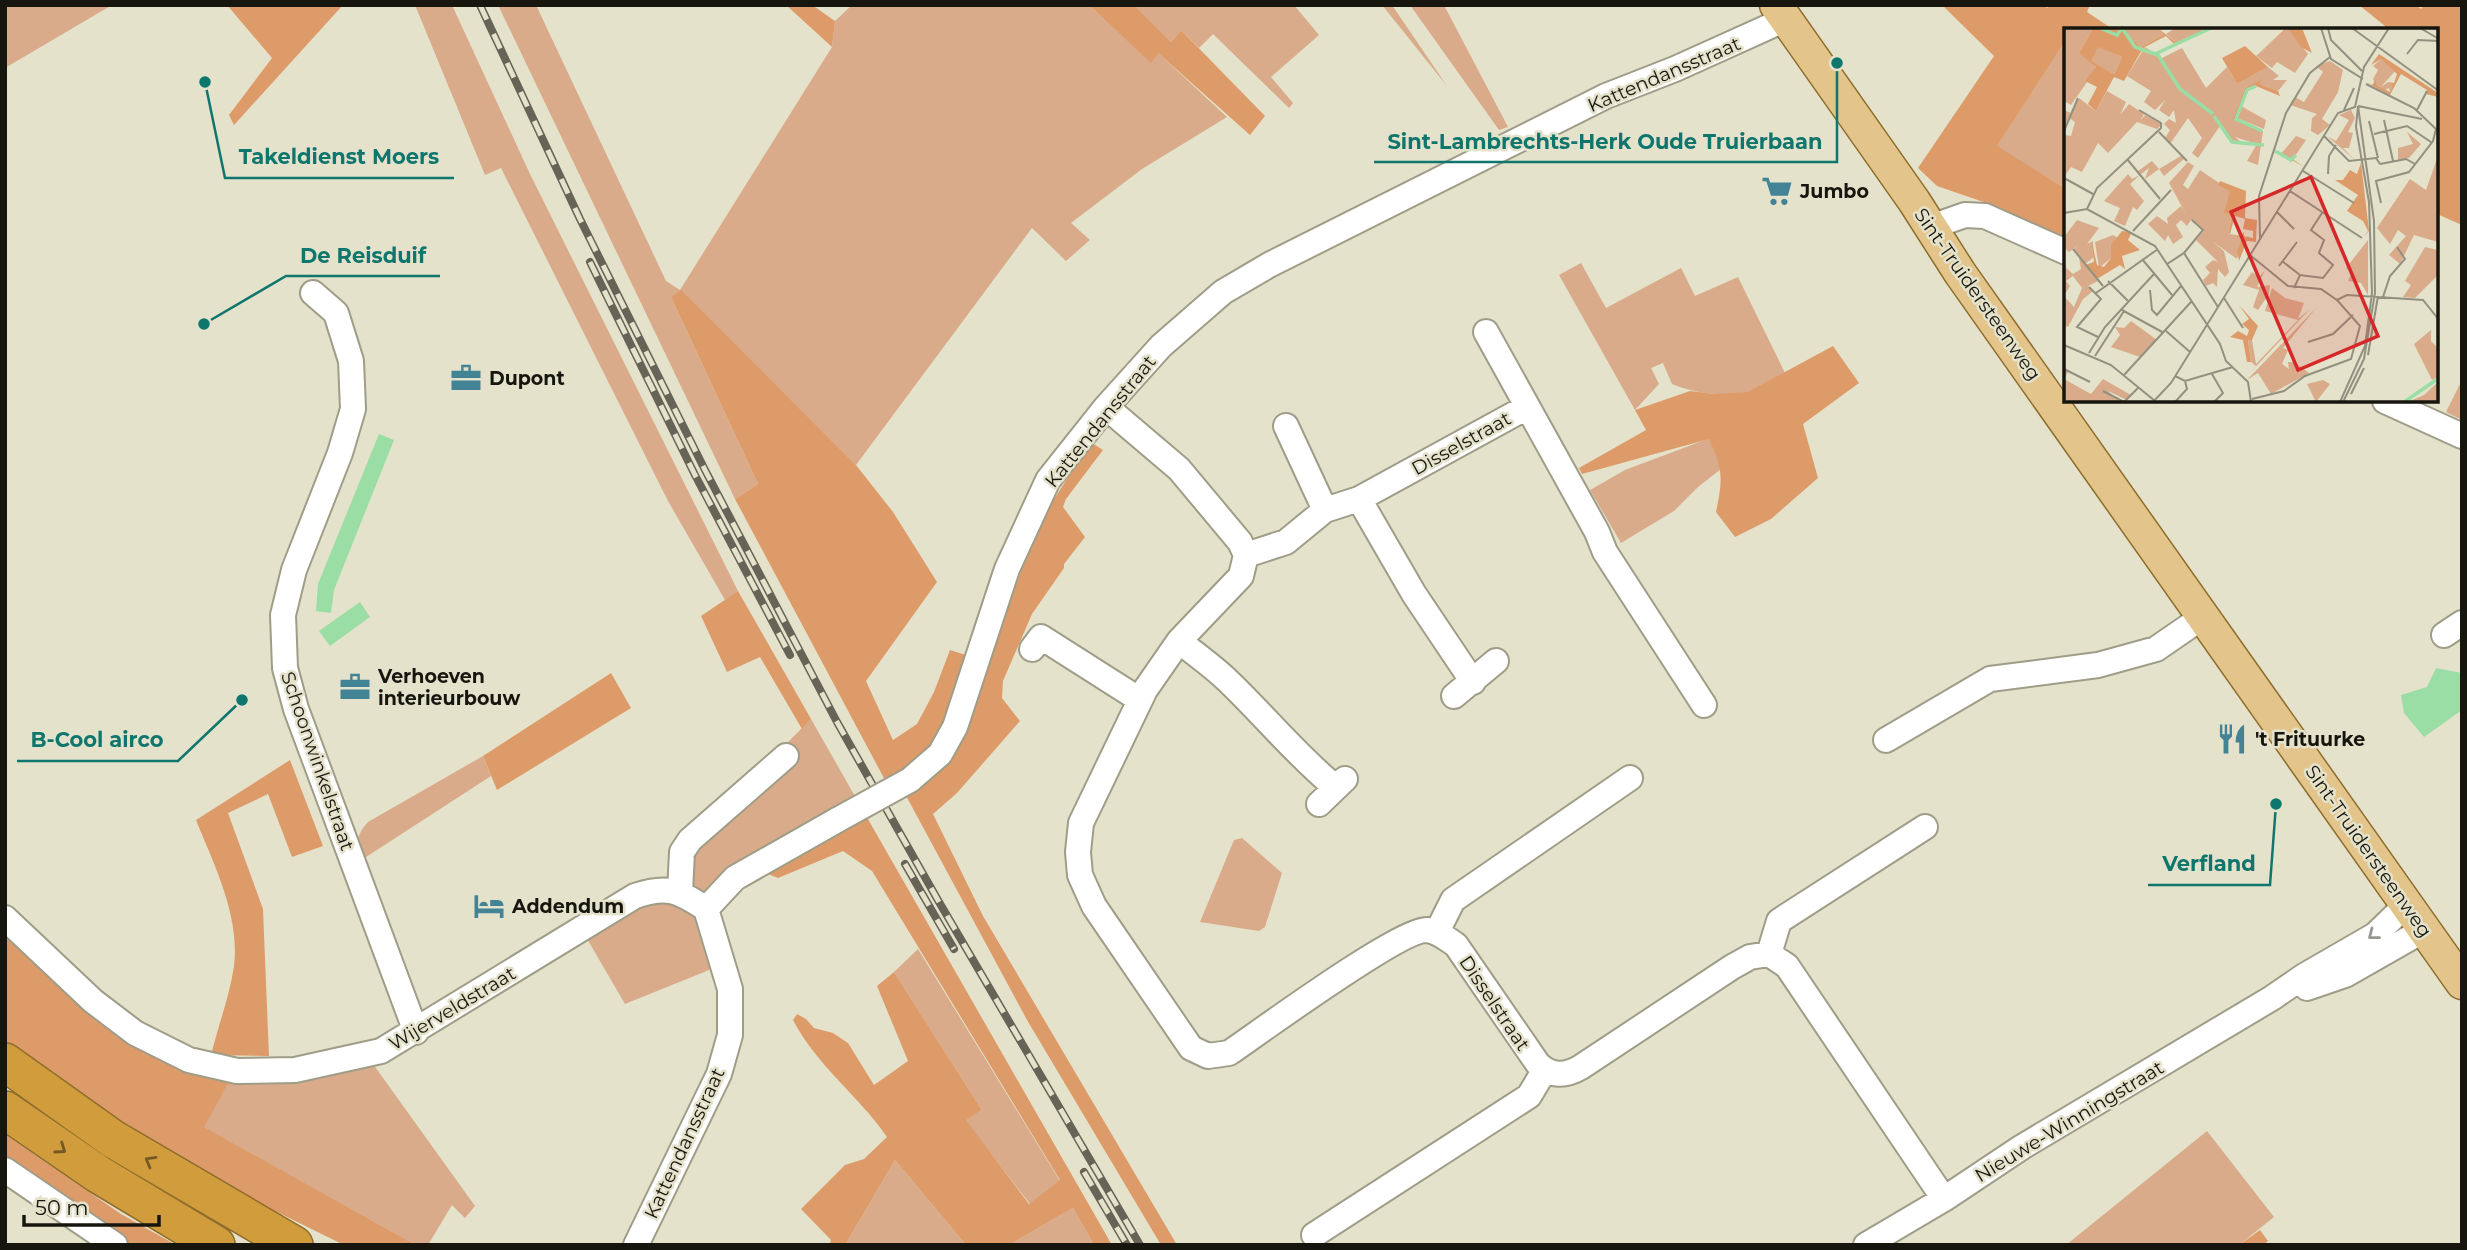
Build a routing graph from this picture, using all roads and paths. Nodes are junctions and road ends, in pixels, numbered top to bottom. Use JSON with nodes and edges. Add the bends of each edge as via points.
{"nodes":[{"id":1,"x":1781,"y":12,"type":"edge"},
{"id":2,"x":1931,"y":227,"type":"junction"},
{"id":3,"x":2064,"y":251,"type":"edge"},
{"id":4,"x":313,"y":293,"type":"dead end"},
{"id":5,"x":1486,"y":332,"type":"dead end"},
{"id":6,"x":2387,"y":402,"type":"edge"},
{"id":7,"x":1106,"y":407,"type":"junction"},
{"id":8,"x":1527,"y":407,"type":"junction"},
{"id":9,"x":1286,"y":426,"type":"dead end"},
{"id":10,"x":2462,"y":436,"type":"edge"},
{"id":11,"x":1359,"y":499,"type":"junction"},
{"id":12,"x":1325,"y":510,"type":"junction"},
{"id":13,"x":1246,"y":555,"type":"junction"},
{"id":14,"x":2204,"y":615,"type":"junction"},
{"id":15,"x":1179,"y":641,"type":"junction"},
{"id":16,"x":1032,"y":649,"type":"dead end"},
{"id":17,"x":1496,"y":661,"type":"dead end"},
{"id":18,"x":1140,"y":700,"type":"junction"},
{"id":19,"x":1704,"y":705,"type":"dead end"},
{"id":20,"x":1885,"y":740,"type":"dead end"},
{"id":21,"x":786,"y":756,"type":"dead end"},
{"id":22,"x":1630,"y":778,"type":"dead end"},
{"id":23,"x":1333,"y":790,"type":"dead end"},
{"id":24,"x":1925,"y":827,"type":"dead end"},
{"id":25,"x":680,"y":892,"type":"junction"},
{"id":26,"x":706,"y":909,"type":"junction"},
{"id":27,"x":2415,"y":917,"type":"junction"},
{"id":28,"x":5,"y":918,"type":"edge"},
{"id":29,"x":1437,"y":932,"type":"junction"},
{"id":30,"x":1769,"y":954,"type":"junction"},
{"id":31,"x":2462,"y":983,"type":"edge"},
{"id":32,"x":416,"y":1032,"type":"junction"},
{"id":33,"x":5,"y":1062,"type":"edge"},
{"id":34,"x":1544,"y":1071,"type":"junction"},
{"id":35,"x":5,"y":1110,"type":"edge"},
{"id":36,"x":5,"y":1170,"type":"edge"},
{"id":37,"x":1944,"y":1199,"type":"junction"},
{"id":38,"x":1314,"y":1235,"type":"dead end"},
{"id":39,"x":115,"y":1245,"type":"edge"},
{"id":40,"x":216,"y":1245,"type":"edge"},
{"id":41,"x":294,"y":1245,"type":"edge"},
{"id":42,"x":636,"y":1245,"type":"edge"},
{"id":43,"x":1866,"y":1245,"type":"edge"}],
"edges":[{"from":1,"to":2,"type":"main road","name":"Sint-Truidersteenweg"},
{"from":1,"to":7,"type":"street","name":"Kattendansstraat","via":[[1723,48],[1606,96],[1269,265],[1223,292],[1161,346]]},
{"from":2,"to":3,"type":"street","via":[[1965,215],[1985,216]]},
{"from":2,"to":14,"type":"main road","name":"Sint-Truidersteenweg"},
{"from":4,"to":32,"type":"street","name":"Schoonwinkelstraat","via":[[336,313],[351,361],[352,409],[341,453],[294,570],[283,615],[285,668],[296,709]]},
{"from":5,"to":8,"type":"street","name":"Disselstraat"},
{"from":6,"to":10,"type":"street"},
{"from":7,"to":13,"type":"street","via":[[1179,469]]},
{"from":7,"to":26,"type":"street","name":"Kattendansstraat","bridge":true,"via":[[1048,480],[1007,569],[955,727],[940,754],[910,780],[735,878]]},
{"from":8,"to":11,"type":"street","name":"Disselstraat"},
{"from":8,"to":19,"type":"street","name":"Disselstraat","via":[[1605,552]]},
{"from":9,"to":12,"type":"street"},
{"from":11,"to":12,"type":"street","name":"Disselstraat"},
{"from":11,"to":17,"type":"street","via":[[1464,689]]},
{"from":12,"to":13,"type":"street","name":"Disselstraat","via":[[1286,542]]},
{"from":13,"to":15,"type":"street","via":[[1241,576]]},
{"from":14,"to":20,"type":"street","via":[[2156,649],[2098,665],[1990,679]]},
{"from":14,"to":27,"type":"main road","name":"Sint-Truidersteenweg"},
{"from":15,"to":18,"type":"street"},
{"from":15,"to":23,"type":"street","via":[[1224,677]]},
{"from":16,"to":18,"type":"street","via":[[1041,637]]},
{"from":18,"to":29,"type":"street","via":[[1082,823],[1080,875],[1094,906],[1191,1048],[1208,1056],[1229,1053],[1378,953],[1416,932]]},
{"from":21,"to":25,"type":"street","via":[[690,840],[682,852]]},
{"from":22,"to":29,"type":"street","via":[[1453,900]]},
{"from":24,"to":30,"type":"street","via":[[1779,921]]},
{"from":25,"to":26,"type":"street"},
{"from":25,"to":32,"type":"street","name":"Wijerveldstraat","via":[[635,896]]},
{"from":26,"to":42,"type":"street","name":"Kattendansstraat","via":[[730,989],[730,1035],[719,1074]]},
{"from":27,"to":31,"type":"main road","name":"Sint-Truidersteenweg"},
{"from":27,"to":37,"type":"street","name":"Nieuwe-Winningstraat","via":[[2304,976]]},
{"from":28,"to":32,"type":"street","name":"Wijerveldstraat","via":[[135,1033],[188,1060],[237,1071],[295,1070],[381,1051]]},
{"from":29,"to":34,"type":"street","name":"Disselstraat","via":[[1456,945]]},
{"from":30,"to":34,"type":"street","name":"Disselstraat","via":[[1732,967],[1572,1073]]},
{"from":30,"to":37,"type":"street","via":[[1787,966]]},
{"from":41,"to":33,"type":"highway","one_way":true,"via":[[113,1139]]},
{"from":34,"to":38,"type":"street","via":[[1529,1096]]},
{"from":35,"to":40,"type":"highway","one_way":true,"via":[[98,1174]]},
{"from":36,"to":39,"type":"street"},
{"from":37,"to":43,"type":"street","name":"Nieuwe-Winningstraat"}]}
